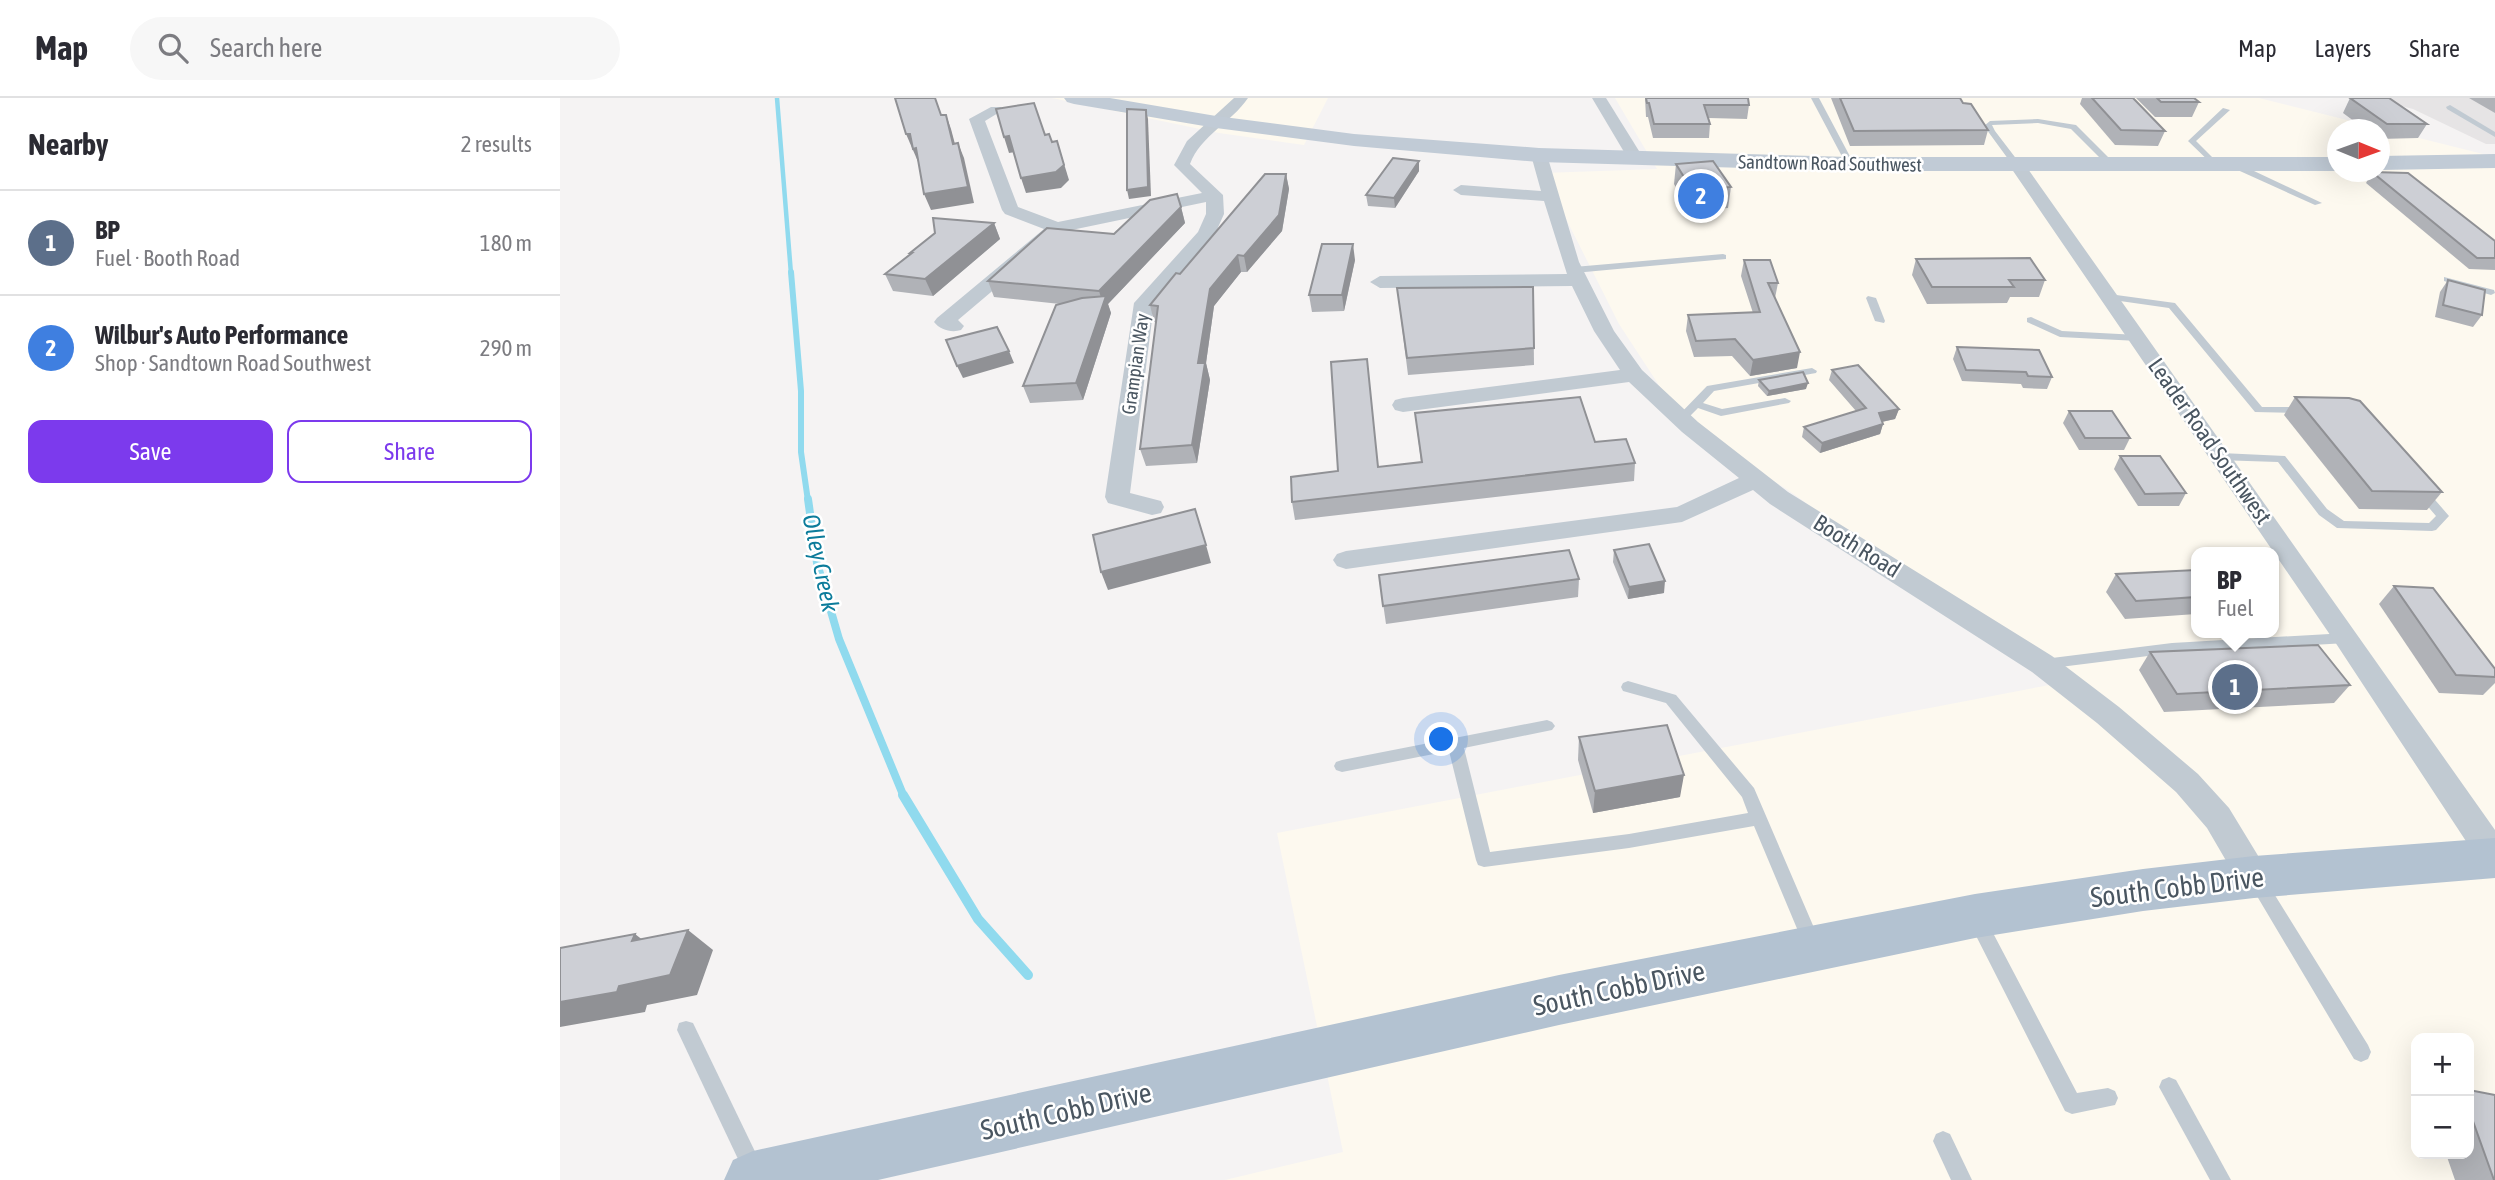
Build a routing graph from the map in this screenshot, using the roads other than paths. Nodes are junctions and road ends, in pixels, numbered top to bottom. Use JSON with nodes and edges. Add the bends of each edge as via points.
{"nodes":[{"id":1,"x":1074,"y":98,"type":"edge"},
{"id":2,"x":1241,"y":98,"type":"edge"},
{"id":3,"x":1599,"y":98,"type":"edge"},
{"id":4,"x":1815,"y":98,"type":"edge"},
{"id":5,"x":2450,"y":107,"type":"dead end"},
{"id":6,"x":996,"y":110,"type":"edge"},
{"id":7,"x":2227,"y":110,"type":"dead end"},
{"id":8,"x":1216,"y":122,"type":"junction"},
{"id":9,"x":2495,"y":135,"type":"edge"},
{"id":10,"x":1539,"y":155,"type":"junction"},
{"id":11,"x":1636,"y":159,"type":"junction"},
{"id":12,"x":2495,"y":161,"type":"edge"},
{"id":13,"x":2390,"y":162,"type":"edge"},
{"id":14,"x":1850,"y":164,"type":"junction"},
{"id":15,"x":2327,"y":164,"type":"edge"},
{"id":16,"x":2017,"y":165,"type":"junction"},
{"id":17,"x":2225,"y":165,"type":"junction"},
{"id":18,"x":2113,"y":166,"type":"junction"},
{"id":19,"x":1461,"y":190,"type":"dead end"},
{"id":20,"x":1215,"y":195,"type":"junction"},
{"id":21,"x":1552,"y":197,"type":"junction"},
{"id":22,"x":2318,"y":203,"type":"dead end"},
{"id":23,"x":1056,"y":228,"type":"junction"},
{"id":24,"x":1723,"y":257,"type":"dead end"},
{"id":25,"x":1576,"y":275,"type":"junction"},
{"id":26,"x":2447,"y":279,"type":"edge"},
{"id":27,"x":1380,"y":282,"type":"dead end"},
{"id":28,"x":2491,"y":292,"type":"dead end"},
{"id":29,"x":2109,"y":297,"type":"junction"},
{"id":30,"x":1871,"y":298,"type":"dead end"},
{"id":31,"x":2031,"y":320,"type":"dead end"},
{"id":32,"x":1880,"y":321,"type":"dead end"},
{"id":33,"x":954,"y":326,"type":"dead end"},
{"id":34,"x":2138,"y":338,"type":"junction"},
{"id":35,"x":1812,"y":371,"type":"dead end"},
{"id":36,"x":1634,"y":375,"type":"junction"},
{"id":37,"x":1785,"y":401,"type":"dead end"},
{"id":38,"x":1403,"y":405,"type":"dead end"},
{"id":39,"x":2312,"y":410,"type":"edge"},
{"id":40,"x":1688,"y":412,"type":"junction"},
{"id":41,"x":2221,"y":457,"type":"junction"},
{"id":42,"x":2407,"y":476,"type":"edge"},
{"id":43,"x":1756,"y":479,"type":"junction"},
{"id":44,"x":1153,"y":507,"type":"dead end"},
{"id":45,"x":1346,"y":560,"type":"dead end"},
{"id":46,"x":2347,"y":638,"type":"junction"},
{"id":47,"x":2042,"y":664,"type":"junction"},
{"id":48,"x":1628,"y":687,"type":"dead end"},
{"id":49,"x":1547,"y":726,"type":"dead end"},
{"id":50,"x":1455,"y":744,"type":"junction"},
{"id":51,"x":1342,"y":766,"type":"dead end"},
{"id":52,"x":1759,"y":818,"type":"junction"},
{"id":53,"x":2495,"y":857,"type":"edge"},
{"id":54,"x":2254,"y":877,"type":"junction"},
{"id":55,"x":1975,"y":916,"type":"junction"},
{"id":56,"x":1814,"y":948,"type":"junction"},
{"id":57,"x":686,"y":1030,"type":"dead end"},
{"id":58,"x":2361,"y":1052,"type":"dead end"},
{"id":59,"x":2169,"y":1087,"type":"dead end"},
{"id":60,"x":2108,"y":1098,"type":"dead end"},
{"id":61,"x":1943,"y":1141,"type":"dead end"},
{"id":62,"x":756,"y":1180,"type":"edge"},
{"id":63,"x":1962,"y":1180,"type":"edge"},
{"id":64,"x":2221,"y":1180,"type":"edge"}],
"edges":[{"from":1,"to":8,"type":"street","name":"Sandtown Road Southwest"},
{"from":2,"to":8,"type":"street"},
{"from":3,"to":11,"type":"street"},
{"from":4,"to":14,"type":"lane"},
{"from":5,"to":9,"type":"lane"},
{"from":6,"to":23,"type":"street","via":[[977,119],[1011,210]]},
{"from":7,"to":17,"type":"lane","via":[[2192,141]]},
{"from":8,"to":10,"type":"street","name":"Sandtown Road Southwest","via":[[1354,140]]},
{"from":8,"to":20,"type":"street","via":[[1186,151],[1182,165]]},
{"from":10,"to":11,"type":"street","name":"Sandtown Road Southwest"},
{"from":10,"to":21,"type":"street","name":"Booth Road"},
{"from":11,"to":14,"type":"street","name":"Sandtown Road Southwest"},
{"from":12,"to":13,"type":"street"},
{"from":14,"to":16,"type":"street","name":"Sandtown Road Southwest"},
{"from":15,"to":17,"type":"street","name":"Sandtown Road Southwest"},
{"from":16,"to":18,"type":"street","name":"Sandtown Road Southwest"},
{"from":16,"to":18,"type":"lane","via":[[1990,124],[2038,121],[2073,127]]},
{"from":16,"to":29,"type":"street","name":"Leader Road Southwest"},
{"from":17,"to":18,"type":"street","name":"Sandtown Road Southwest"},
{"from":17,"to":22,"type":"lane"},
{"from":19,"to":21,"type":"street"},
{"from":20,"to":23,"type":"street"},
{"from":20,"to":44,"type":"street","name":"Grampian Way","via":[[1215,214],[1206,234],[1144,303],[1117,497]]},
{"from":21,"to":25,"type":"street","name":"Booth Road"},
{"from":23,"to":33,"type":"street","via":[[944,322]]},
{"from":24,"to":25,"type":"lane"},
{"from":25,"to":27,"type":"street"},
{"from":25,"to":36,"type":"street","name":"Booth Road","via":[[1604,331]]},
{"from":26,"to":28,"type":"lane"},
{"from":29,"to":34,"type":"street","name":"Leader Road Southwest"},
{"from":29,"to":39,"type":"lane","via":[[2172,305],[2259,410]]},
{"from":30,"to":32,"type":"lane"},
{"from":31,"to":34,"type":"lane","via":[[2060,334]]},
{"from":34,"to":41,"type":"street","name":"Leader Road Southwest"},
{"from":35,"to":40,"type":"lane","via":[[1711,388]]},
{"from":36,"to":38,"type":"street"},
{"from":36,"to":40,"type":"street","name":"Booth Road"},
{"from":37,"to":40,"type":"lane","via":[[1721,413]]},
{"from":40,"to":43,"type":"street","name":"Booth Road"},
{"from":41,"to":42,"type":"lane","via":[[2281,459],[2323,512],[2341,525],[2432,527],[2443,516]]},
{"from":41,"to":46,"type":"street","name":"Leader Road Southwest"},
{"from":43,"to":45,"type":"street","via":[[1682,514]]},
{"from":43,"to":47,"type":"street","name":"Booth Road"},
{"from":46,"to":47,"type":"lane","via":[[2172,648]]},
{"from":46,"to":53,"type":"street","name":"Leader Road Southwest"},
{"from":47,"to":54,"type":"street","name":"Booth Road","via":[[2187,783],[2218,818]]},
{"from":48,"to":52,"type":"lane","via":[[1671,699],[1748,793]]},
{"from":49,"to":50,"type":"lane"},
{"from":50,"to":51,"type":"lane"},
{"from":50,"to":52,"type":"lane","via":[[1484,860]]},
{"from":52,"to":56,"type":"lane"},
{"from":53,"to":54,"type":"main road","name":"South Cobb Drive"},
{"from":54,"to":55,"type":"main road","name":"South Cobb Drive"},
{"from":54,"to":58,"type":"lane"},
{"from":55,"to":56,"type":"main road","name":"South Cobb Drive"},
{"from":55,"to":60,"type":"lane","via":[[2072,1104]]},
{"from":56,"to":62,"type":"main road","name":"South Cobb Drive","via":[[1559,1000],[880,1161]]},
{"from":57,"to":62,"type":"lane"},
{"from":59,"to":64,"type":"lane"},
{"from":61,"to":63,"type":"lane"}]}
